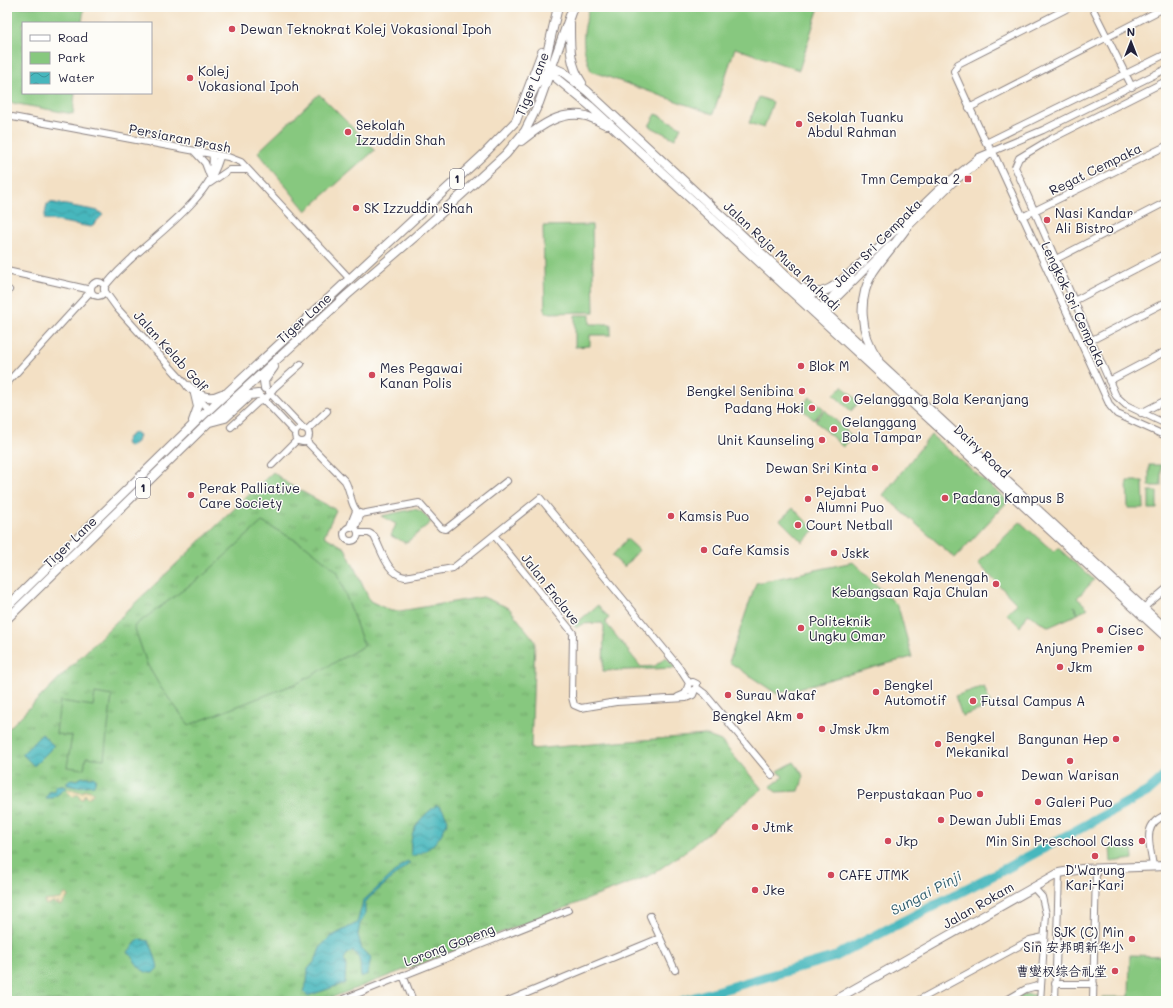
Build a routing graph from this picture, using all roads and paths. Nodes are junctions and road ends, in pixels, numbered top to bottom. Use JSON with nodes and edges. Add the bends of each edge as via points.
{"nodes":[{"id":1,"x":557,"y":7,"type":"edge"},
{"id":2,"x":573,"y":7,"type":"edge"},
{"id":3,"x":1070,"y":7,"type":"edge"},
{"id":4,"x":1092,"y":7,"type":"edge"},
{"id":5,"x":1166,"y":7,"type":"edge"},
{"id":6,"x":571,"y":16,"type":"junction"},
{"id":7,"x":1107,"y":37,"type":"junction"},
{"id":8,"x":1166,"y":54,"type":"edge"},
{"id":9,"x":1166,"y":69,"type":"edge"},
{"id":10,"x":550,"y":70,"type":"junction"},
{"id":11,"x":1125,"y":75,"type":"junction"},
{"id":12,"x":1155,"y":75,"type":"junction"},
{"id":13,"x":1166,"y":81,"type":"edge"},
{"id":14,"x":1132,"y":87,"type":"junction"},
{"id":15,"x":1152,"y":89,"type":"junction"},
{"id":16,"x":587,"y":92,"type":"junction"},
{"id":17,"x":969,"y":108,"type":"junction"},
{"id":18,"x":7,"y":116,"type":"edge"},
{"id":19,"x":516,"y":121,"type":"junction"},
{"id":20,"x":613,"y":128,"type":"junction"},
{"id":21,"x":1043,"y":130,"type":"junction"},
{"id":22,"x":1049,"y":140,"type":"junction"},
{"id":23,"x":986,"y":143,"type":"junction"},
{"id":24,"x":1166,"y":146,"type":"edge"},
{"id":25,"x":194,"y":151,"type":"junction"},
{"id":26,"x":993,"y":152,"type":"junction"},
{"id":27,"x":506,"y":154,"type":"junction"},
{"id":28,"x":217,"y":155,"type":"junction"},
{"id":29,"x":249,"y":170,"type":"junction"},
{"id":30,"x":211,"y":179,"type":"junction"},
{"id":31,"x":1166,"y":202,"type":"edge"},
{"id":32,"x":1034,"y":211,"type":"junction"},
{"id":33,"x":1022,"y":217,"type":"junction"},
{"id":34,"x":905,"y":230,"type":"junction"},
{"id":35,"x":1166,"y":253,"type":"edge"},
{"id":36,"x":1056,"y":259,"type":"junction"},
{"id":37,"x":863,"y":262,"type":"junction"},
{"id":38,"x":7,"y":271,"type":"edge"},
{"id":39,"x":349,"y":278,"type":"junction"},
{"id":40,"x":789,"y":279,"type":"junction"},
{"id":41,"x":97,"y":290,"type":"junction"},
{"id":42,"x":1074,"y":301,"type":"junction"},
{"id":43,"x":1166,"y":302,"type":"edge"},
{"id":44,"x":820,"y":312,"type":"junction"},
{"id":45,"x":1092,"y":340,"type":"junction"},
{"id":46,"x":1166,"y":351,"type":"edge"},
{"id":47,"x":282,"y":354,"type":"junction"},
{"id":48,"x":301,"y":364,"type":"dead end"},
{"id":49,"x":884,"y":368,"type":"junction"},
{"id":50,"x":1109,"y":381,"type":"junction"},
{"id":51,"x":7,"y":383,"type":"edge"},
{"id":52,"x":188,"y":386,"type":"junction"},
{"id":53,"x":230,"y":389,"type":"junction"},
{"id":54,"x":268,"y":391,"type":"junction"},
{"id":55,"x":195,"y":394,"type":"junction"},
{"id":56,"x":261,"y":397,"type":"junction"},
{"id":57,"x":1166,"y":400,"type":"edge"},
{"id":58,"x":920,"y":405,"type":"junction"},
{"id":59,"x":209,"y":410,"type":"junction"},
{"id":60,"x":327,"y":411,"type":"dead end"},
{"id":61,"x":1141,"y":413,"type":"junction"},
{"id":62,"x":208,"y":423,"type":"junction"},
{"id":63,"x":1166,"y":424,"type":"edge"},
{"id":64,"x":231,"y":427,"type":"dead end"},
{"id":65,"x":304,"y":428,"type":"junction"},
{"id":66,"x":186,"y":432,"type":"junction"},
{"id":67,"x":295,"y":433,"type":"junction"},
{"id":68,"x":1166,"y":436,"type":"edge"},
{"id":69,"x":297,"y":440,"type":"junction"},
{"id":70,"x":306,"y":441,"type":"junction"},
{"id":71,"x":272,"y":465,"type":"dead end"},
{"id":72,"x":508,"y":481,"type":"dead end"},
{"id":73,"x":358,"y":513,"type":"junction"},
{"id":74,"x":494,"y":535,"type":"junction"},
{"id":75,"x":1166,"y":589,"type":"edge"},
{"id":76,"x":7,"y":607,"type":"edge"},
{"id":77,"x":1141,"y":610,"type":"junction"},
{"id":78,"x":7,"y":620,"type":"edge"},
{"id":79,"x":1166,"y":629,"type":"edge"},
{"id":80,"x":1166,"y":637,"type":"edge"},
{"id":81,"x":689,"y":685,"type":"junction"},
{"id":82,"x":696,"y":689,"type":"junction"},
{"id":83,"x":675,"y":699,"type":"junction"},
{"id":84,"x":772,"y":775,"type":"dead end"},
{"id":85,"x":1166,"y":815,"type":"edge"},
{"id":86,"x":1153,"y":866,"type":"junction"},
{"id":87,"x":1166,"y":866,"type":"edge"},
{"id":88,"x":1096,"y":869,"type":"junction"},
{"id":89,"x":1059,"y":873,"type":"junction"},
{"id":90,"x":1033,"y":887,"type":"junction"},
{"id":91,"x":568,"y":910,"type":"dead end"},
{"id":92,"x":650,"y":916,"type":"dead end"},
{"id":93,"x":1044,"y":936,"type":"junction"},
{"id":94,"x":660,"y":938,"type":"junction"},
{"id":95,"x":675,"y":970,"type":"dead end"},
{"id":96,"x":403,"y":975,"type":"junction"},
{"id":97,"x":1055,"y":984,"type":"junction"},
{"id":98,"x":1094,"y":984,"type":"junction"},
{"id":99,"x":1041,"y":985,"type":"junction"},
{"id":100,"x":339,"y":1001,"type":"edge"},
{"id":101,"x":413,"y":1001,"type":"edge"},
{"id":102,"x":508,"y":1001,"type":"edge"},
{"id":103,"x":833,"y":1001,"type":"edge"},
{"id":104,"x":917,"y":1001,"type":"edge"},
{"id":105,"x":1005,"y":1001,"type":"edge"},
{"id":106,"x":1040,"y":1001,"type":"edge"},
{"id":107,"x":1055,"y":1001,"type":"edge"},
{"id":108,"x":1094,"y":1001,"type":"edge"}],
"edges":[{"from":1,"to":10,"type":"main road","via":[[545,62]]},
{"from":1,"to":19,"type":"main road","name":"Tiger Lane","number":"1"},
{"from":2,"to":6,"type":"main road","name":"Tiger Lane","number":"1"},
{"from":3,"to":17,"type":"street","name":"Lengkok Sri Cempaka","via":[[955,67],[955,74]]},
{"from":4,"to":7,"type":"street"},
{"from":5,"to":7,"type":"street"},
{"from":6,"to":10,"type":"main road","name":"Tiger Lane","number":"1"},
{"from":6,"to":16,"type":"main road","via":[[571,59],[574,72]]},
{"from":7,"to":11,"type":"street"},
{"from":7,"to":17,"type":"street"},
{"from":8,"to":11,"type":"street"},
{"from":9,"to":12,"type":"street","name":"Jalan Sri Cempaka"},
{"from":10,"to":16,"type":"main road","via":[[563,72]]},
{"from":10,"to":19,"type":"main road","via":[[540,76],[532,96]]},
{"from":10,"to":20,"type":"main road"},
{"from":10,"to":27,"type":"main road","name":"Tiger Lane","number":"1","via":[[539,103],[525,131]]},
{"from":11,"to":14,"type":"street"},
{"from":11,"to":23,"type":"street"},
{"from":12,"to":13,"type":"street"},
{"from":12,"to":14,"type":"street","name":"Jalan Sri Cempaka"},
{"from":12,"to":15,"type":"street"},
{"from":13,"to":15,"type":"street"},
{"from":14,"to":21,"type":"street","name":"Jalan Sri Cempaka"},
{"from":15,"to":22,"type":"street"},
{"from":16,"to":40,"type":"main road","name":"Jalan Raja Musa Mahadi"},
{"from":17,"to":23,"type":"street","name":"Lengkok Sri Cempaka"},
{"from":18,"to":25,"type":"street","name":"Persiaran Brash"},
{"from":19,"to":39,"type":"main road","name":"Tiger Lane","number":"1","via":[[483,155]]},
{"from":20,"to":27,"type":"main road","via":[[586,116],[567,115],[542,124]]},
{"from":20,"to":44,"type":"main road","name":"Jalan Raja Musa Mahadi"},
{"from":21,"to":22,"type":"street"},
{"from":21,"to":26,"type":"street","name":"Jalan Sri Cempaka"},
{"from":22,"to":32,"type":"street","via":[[1019,158],[1014,167]]},
{"from":23,"to":26,"type":"street","name":"Lengkok Sri Cempaka"},
{"from":24,"to":32,"type":"street","name":"Regat Cempaka"},
{"from":25,"to":28,"type":"street","name":"Persiaran Brash"},
{"from":25,"to":30,"type":"street","via":[[204,163]]},
{"from":26,"to":33,"type":"street","name":"Lengkok Sri Cempaka"},
{"from":26,"to":34,"type":"street","name":"Jalan Sri Cempaka","via":[[954,182]]},
{"from":26,"to":37,"type":"street","name":"Jalan Sri Cempaka","via":[[958,173]]},
{"from":27,"to":47,"type":"main road","name":"Tiger Lane","number":"1"},
{"from":28,"to":29,"type":"street","name":"Persiaran Brash","via":[[241,162]]},
{"from":28,"to":30,"type":"street","via":[[218,165]]},
{"from":29,"to":30,"type":"street","via":[[229,170]]},
{"from":29,"to":39,"type":"street","name":"Persiaran Brash"},
{"from":30,"to":41,"type":"street","via":[[178,216]]},
{"from":31,"to":36,"type":"street"},
{"from":32,"to":33,"type":"street","name":"Regat Cempaka"},
{"from":32,"to":36,"type":"street"},
{"from":33,"to":68,"type":"street","name":"Lengkok Sri Cempaka","via":[[1110,406],[1117,414]]},
{"from":34,"to":44,"type":"street","name":"Jalan Sri Cempaka"},
{"from":34,"to":49,"type":"main road","via":[[873,273],[863,298],[863,325],[874,353]]},
{"from":35,"to":42,"type":"street"},
{"from":36,"to":42,"type":"street"},
{"from":37,"to":40,"type":"main road","via":[[832,287],[819,293],[811,293]]},
{"from":37,"to":44,"type":"street","name":"Jalan Sri Cempaka"},
{"from":38,"to":41,"type":"street"},
{"from":39,"to":53,"type":"main road","name":"Tiger Lane","number":"1"},
{"from":40,"to":44,"type":"main road","name":"Jalan Raja Musa Mahadi"},
{"from":41,"to":51,"type":"street"},
{"from":41,"to":52,"type":"street","name":"Jalan Kelab Golf"},
{"from":42,"to":45,"type":"street"},
{"from":43,"to":45,"type":"street"},
{"from":44,"to":49,"type":"main road","name":"Jalan Raja Musa Mahadi"},
{"from":44,"to":58,"type":"main road","name":"Dairy Road"},
{"from":45,"to":50,"type":"street"},
{"from":46,"to":50,"type":"street"},
{"from":47,"to":54,"type":"main road","via":[[264,381]]},
{"from":47,"to":59,"type":"main road","via":[[273,357],[220,406]]},
{"from":47,"to":62,"type":"main road","name":"Tiger Lane","number":"1"},
{"from":48,"to":54,"type":"street"},
{"from":49,"to":58,"type":"main road","name":"Jalan Raja Musa Mahadi"},
{"from":50,"to":61,"type":"street","via":[[1121,401]]},
{"from":52,"to":53,"type":"main road","via":[[206,398],[214,398]]},
{"from":52,"to":55,"type":"street","name":"Jalan Kelab Golf"},
{"from":53,"to":59,"type":"main road","name":"Tiger Lane","number":"1"},
{"from":54,"to":56,"type":"street"},
{"from":54,"to":65,"type":"street"},
{"from":55,"to":59,"type":"street","name":"Jalan Kelab Golf"},
{"from":55,"to":66,"type":"main road","via":[[197,413]]},
{"from":56,"to":62,"type":"main road","via":[[250,395],[225,418]]},
{"from":56,"to":64,"type":"street"},
{"from":56,"to":67,"type":"street"},
{"from":57,"to":61,"type":"street"},
{"from":58,"to":77,"type":"main road","name":"Dairy Road"},
{"from":59,"to":66,"type":"main road","name":"Tiger Lane","number":"1"},
{"from":60,"to":65,"type":"street"},
{"from":61,"to":63,"type":"street"},
{"from":62,"to":78,"type":"main road","name":"Tiger Lane","number":"1"},
{"from":65,"to":67,"type":"street","via":[[297,429]]},
{"from":65,"to":70,"type":"street","via":[[309,434]]},
{"from":66,"to":76,"type":"main road","name":"Tiger Lane","number":"1"},
{"from":67,"to":69,"type":"street"},
{"from":69,"to":70,"type":"street"},
{"from":69,"to":71,"type":"street"},
{"from":70,"to":73,"type":"street","via":[[345,481]]},
{"from":72,"to":73,"type":"street","via":[[446,529],[441,528],[420,503]]},
{"from":73,"to":74,"type":"street","via":[[354,529],[374,536],[392,571],[398,576],[453,568]]},
{"from":74,"to":81,"type":"street","via":[[540,498],[678,666]]},
{"from":74,"to":83,"type":"street","name":"Jalan Enclave","via":[[573,633],[574,704],[581,708],[616,702]]},
{"from":75,"to":77,"type":"street"},
{"from":77,"to":79,"type":"main road","name":"Dairy Road"},
{"from":77,"to":80,"type":"main road","name":"Dairy Road"},
{"from":81,"to":82,"type":"street","via":[[695,682]]},
{"from":81,"to":83,"type":"street","via":[[685,694]]},
{"from":82,"to":83,"type":"street","name":"Jalan Enclave","via":[[690,697]]},
{"from":82,"to":84,"type":"street","via":[[705,694]]},
{"from":85,"to":86,"type":"street","via":[[1153,823],[1149,829]]},
{"from":86,"to":87,"type":"main road"},
{"from":86,"to":88,"type":"main road"},
{"from":88,"to":89,"type":"main road"},
{"from":88,"to":98,"type":"street"},
{"from":89,"to":90,"type":"main road"},
{"from":89,"to":97,"type":"street"},
{"from":90,"to":93,"type":"street","name":"Jalan Rokam","via":[[1042,897],[1046,914]]},
{"from":90,"to":103,"type":"main road","name":"Jalan Rokam"},
{"from":91,"to":96,"type":"street","name":"Lorong Gopeng"},
{"from":92,"to":94,"type":"street"},
{"from":93,"to":99,"type":"street","name":"Jalan Rokam"},
{"from":93,"to":104,"type":"street","via":[[1030,940]]},
{"from":94,"to":95,"type":"street"},
{"from":94,"to":102,"type":"street"},
{"from":96,"to":100,"type":"street","name":"Lorong Gopeng"},
{"from":96,"to":101,"type":"street"},
{"from":97,"to":98,"type":"street"},
{"from":97,"to":107,"type":"street"},
{"from":98,"to":108,"type":"street"},
{"from":99,"to":105,"type":"street","via":[[1026,989]]},
{"from":99,"to":106,"type":"street","name":"Jalan Rokam"}]}
